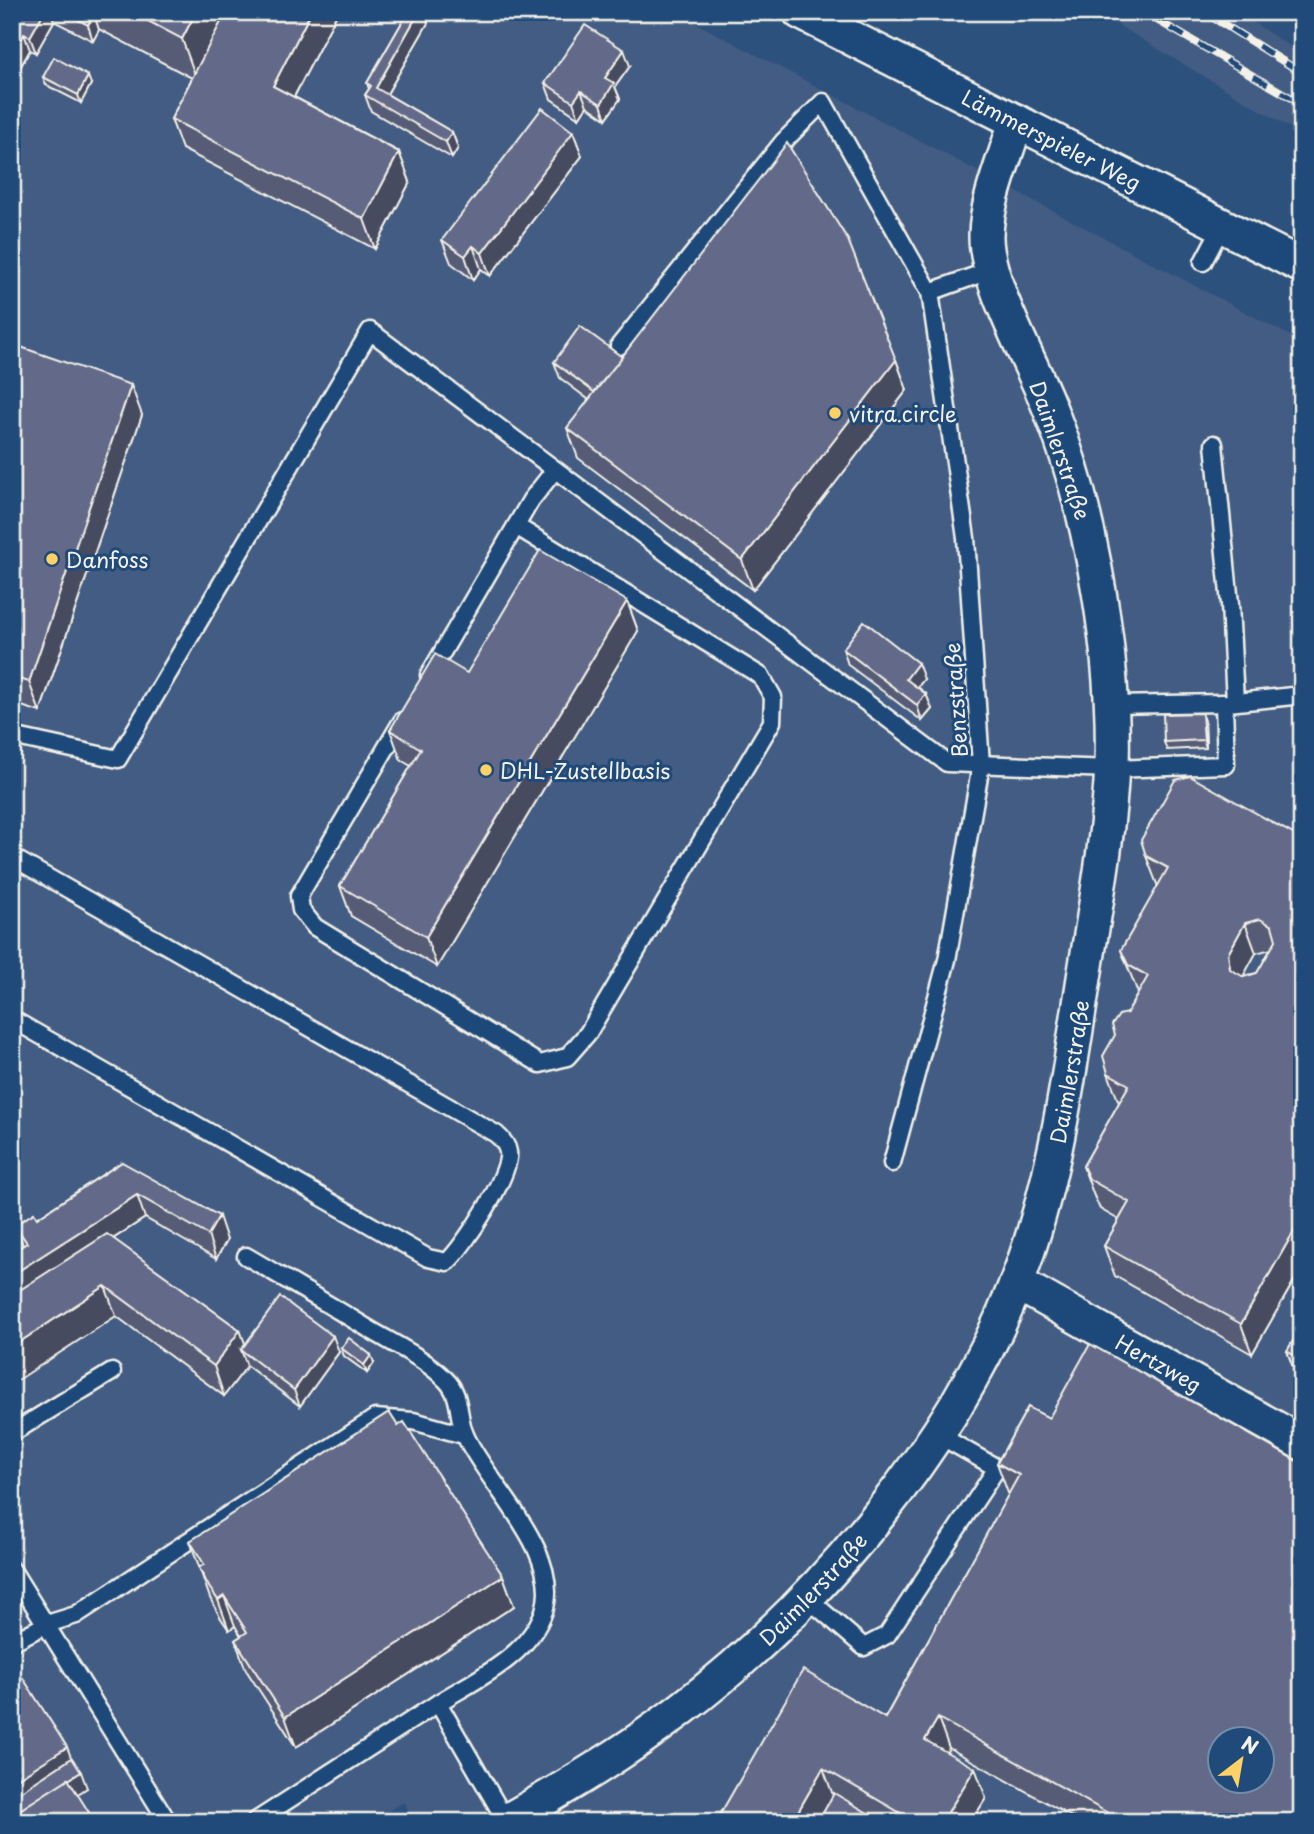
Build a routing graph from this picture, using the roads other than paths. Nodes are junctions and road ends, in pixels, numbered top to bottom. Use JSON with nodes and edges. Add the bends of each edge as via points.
{"nodes":[{"id":1,"x":800,"y":12,"type":"edge"},
{"id":2,"x":1016,"y":121,"type":"junction"},
{"id":3,"x":1222,"y":226,"type":"junction"},
{"id":4,"x":1203,"y":262,"type":"dead end"},
{"id":5,"x":1302,"y":266,"type":"edge"},
{"id":6,"x":991,"y":270,"type":"junction"},
{"id":7,"x":930,"y":292,"type":"junction"},
{"id":8,"x":619,"y":346,"type":"dead end"},
{"id":9,"x":1214,"y":444,"type":"dead end"},
{"id":10,"x":554,"y":471,"type":"junction"},
{"id":11,"x":516,"y":526,"type":"junction"},
{"id":12,"x":1302,"y":695,"type":"edge"},
{"id":13,"x":1230,"y":703,"type":"junction"},
{"id":14,"x":1111,"y":705,"type":"junction"},
{"id":15,"x":12,"y":736,"type":"edge"},
{"id":16,"x":981,"y":765,"type":"junction"},
{"id":17,"x":1112,"y":769,"type":"junction"},
{"id":18,"x":12,"y":857,"type":"edge"},
{"id":19,"x":12,"y":1019,"type":"edge"},
{"id":20,"x":892,"y":1163,"type":"dead end"},
{"id":21,"x":246,"y":1256,"type":"dead end"},
{"id":22,"x":1017,"y":1283,"type":"junction"},
{"id":23,"x":112,"y":1372,"type":"dead end"},
{"id":24,"x":12,"y":1433,"type":"edge"},
{"id":25,"x":937,"y":1434,"type":"junction"},
{"id":26,"x":464,"y":1435,"type":"junction"},
{"id":27,"x":1302,"y":1443,"type":"edge"},
{"id":28,"x":12,"y":1570,"type":"edge"},
{"id":29,"x":805,"y":1596,"type":"junction"},
{"id":30,"x":47,"y":1624,"type":"junction"},
{"id":31,"x":12,"y":1642,"type":"edge"},
{"id":32,"x":438,"y":1703,"type":"junction"},
{"id":33,"x":169,"y":1822,"type":"edge"},
{"id":34,"x":254,"y":1822,"type":"edge"},
{"id":35,"x":506,"y":1822,"type":"edge"}],
"edges":[{"from":1,"to":2,"type":"street","name":"Lämmerspieler Weg"},
{"from":2,"to":3,"type":"street","name":"Lämmerspieler Weg"},
{"from":2,"to":6,"type":"street","name":"Daimlerstraße","via":[[988,216]]},
{"from":3,"to":4,"type":"lane"},
{"from":3,"to":5,"type":"street","name":"Lämmerspieler Weg"},
{"from":6,"to":7,"type":"lane"},
{"from":6,"to":14,"type":"street","name":"Daimlerstraße","via":[[1051,411],[1079,493],[1098,586]]},
{"from":7,"to":8,"type":"lane","via":[[822,102],[783,142]]},
{"from":7,"to":16,"type":"lane","name":"Benzstraße","via":[[966,538]]},
{"from":9,"to":13,"type":"lane","via":[[1230,604]]},
{"from":10,"to":11,"type":"lane"},
{"from":10,"to":15,"type":"lane","via":[[370,331],[118,759]]},
{"from":10,"to":16,"type":"lane","via":[[947,763]]},
{"from":11,"to":11,"type":"lane","via":[[299,896],[301,910],[315,927],[540,1065],[567,1057],[588,1032],[772,722],[772,697],[761,676]]},
{"from":12,"to":13,"type":"lane"},
{"from":13,"to":14,"type":"lane"},
{"from":13,"to":17,"type":"lane","via":[[1226,765]]},
{"from":14,"to":17,"type":"street","name":"Daimlerstraße"},
{"from":16,"to":17,"type":"lane"},
{"from":16,"to":20,"type":"lane","name":"Benzstraße","via":[[947,960]]},
{"from":17,"to":22,"type":"street","name":"Daimlerstraße","via":[[1098,888],[1061,1115]]},
{"from":18,"to":19,"type":"lane","via":[[496,1134],[506,1143],[508,1165],[460,1250],[447,1262],[428,1258]]},
{"from":21,"to":26,"type":"lane","via":[[404,1349],[444,1378],[458,1396]]},
{"from":22,"to":25,"type":"street","name":"Daimlerstraße","via":[[980,1364]]},
{"from":22,"to":27,"type":"street","name":"Hertzweg"},
{"from":23,"to":24,"type":"lane"},
{"from":25,"to":29,"type":"street","name":"Daimlerstraße","via":[[870,1525]]},
{"from":25,"to":29,"type":"lane","via":[[997,1468],[887,1635],[864,1647]]},
{"from":26,"to":30,"type":"lane","via":[[413,1421],[375,1418],[76,1615]]},
{"from":26,"to":32,"type":"lane","via":[[536,1545],[544,1579],[544,1609],[518,1652]]},
{"from":28,"to":30,"type":"lane"},
{"from":29,"to":35,"type":"street","name":"Daimlerstraße","via":[[677,1712]]},
{"from":30,"to":31,"type":"lane"},
{"from":30,"to":33,"type":"lane"},
{"from":32,"to":34,"type":"lane"},
{"from":32,"to":35,"type":"lane"}]}
